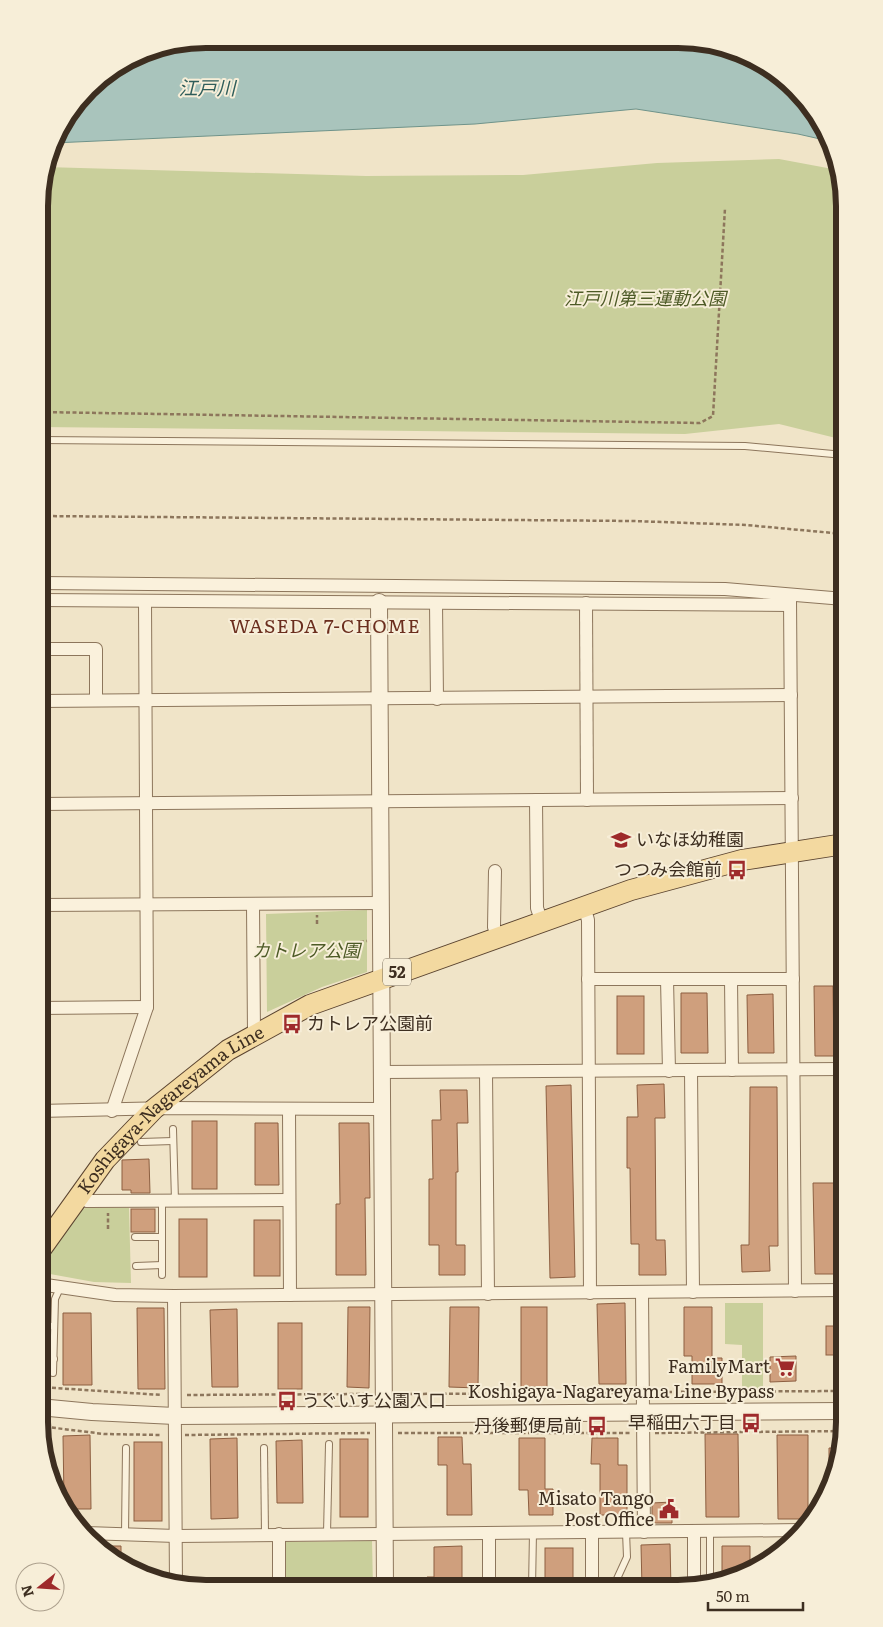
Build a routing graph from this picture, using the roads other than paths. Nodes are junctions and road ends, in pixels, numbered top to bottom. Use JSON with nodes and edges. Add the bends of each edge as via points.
{"nodes":[{"id":1,"x":47,"y":440,"type":"edge"},
{"id":2,"x":836,"y":454,"type":"edge"},
{"id":3,"x":47,"y":583,"type":"edge"},
{"id":4,"x":836,"y":599,"type":"edge"},
{"id":5,"x":47,"y":600,"type":"edge"},
{"id":6,"x":145,"y":600,"type":"junction"},
{"id":7,"x":790,"y":600,"type":"junction"},
{"id":8,"x":379,"y":602,"type":"junction"},
{"id":9,"x":436,"y":603,"type":"junction"},
{"id":10,"x":586,"y":603,"type":"junction"},
{"id":11,"x":47,"y":649,"type":"edge"},
{"id":12,"x":791,"y":695,"type":"junction"},
{"id":13,"x":587,"y":697,"type":"junction"},
{"id":14,"x":379,"y":698,"type":"junction"},
{"id":15,"x":437,"y":699,"type":"junction"},
{"id":16,"x":47,"y":700,"type":"edge"},
{"id":17,"x":96,"y":700,"type":"junction"},
{"id":18,"x":146,"y":700,"type":"junction"},
{"id":19,"x":792,"y":798,"type":"junction"},
{"id":20,"x":536,"y":800,"type":"junction"},
{"id":21,"x":587,"y":800,"type":"junction"},
{"id":22,"x":380,"y":801,"type":"junction"},
{"id":23,"x":146,"y":803,"type":"junction"},
{"id":24,"x":47,"y":804,"type":"edge"},
{"id":25,"x":835,"y":845,"type":"edge"},
{"id":26,"x":792,"y":850,"type":"junction"},
{"id":27,"x":495,"y":871,"type":"dead end"},
{"id":28,"x":380,"y":903,"type":"junction"},
{"id":29,"x":147,"y":904,"type":"junction"},
{"id":30,"x":47,"y":905,"type":"edge"},
{"id":31,"x":253,"y":905,"type":"junction"},
{"id":32,"x":584,"y":906,"type":"junction"},
{"id":33,"x":540,"y":920,"type":"junction"},
{"id":34,"x":497,"y":936,"type":"junction"},
{"id":35,"x":381,"y":978,"type":"junction"},
{"id":36,"x":588,"y":979,"type":"junction"},
{"id":37,"x":667,"y":979,"type":"junction"},
{"id":38,"x":731,"y":979,"type":"junction"},
{"id":39,"x":793,"y":979,"type":"junction"},
{"id":40,"x":148,"y":1007,"type":"junction"},
{"id":41,"x":47,"y":1008,"type":"edge"},
{"id":42,"x":254,"y":1034,"type":"junction"},
{"id":43,"x":835,"y":1069,"type":"edge"},
{"id":44,"x":732,"y":1070,"type":"junction"},
{"id":45,"x":794,"y":1070,"type":"junction"},
{"id":46,"x":588,"y":1071,"type":"junction"},
{"id":47,"x":669,"y":1071,"type":"junction"},
{"id":48,"x":692,"y":1071,"type":"junction"},
{"id":49,"x":382,"y":1072,"type":"junction"},
{"id":50,"x":486,"y":1072,"type":"junction"},
{"id":51,"x":154,"y":1109,"type":"junction"},
{"id":52,"x":382,"y":1109,"type":"junction"},
{"id":53,"x":289,"y":1110,"type":"junction"},
{"id":54,"x":47,"y":1111,"type":"edge"},
{"id":55,"x":112,"y":1111,"type":"junction"},
{"id":56,"x":173,"y":1129,"type":"dead end"},
{"id":57,"x":173,"y":1141,"type":"junction"},
{"id":58,"x":140,"y":1142,"type":"dead end"},
{"id":59,"x":78,"y":1197,"type":"junction"},
{"id":60,"x":290,"y":1200,"type":"junction"},
{"id":61,"x":168,"y":1201,"type":"junction"},
{"id":62,"x":162,"y":1236,"type":"junction"},
{"id":63,"x":135,"y":1237,"type":"dead end"},
{"id":64,"x":47,"y":1241,"type":"edge"},
{"id":65,"x":162,"y":1265,"type":"junction"},
{"id":66,"x":136,"y":1266,"type":"dead end"},
{"id":67,"x":162,"y":1275,"type":"dead end"},
{"id":68,"x":47,"y":1286,"type":"edge"},
{"id":69,"x":60,"y":1288,"type":"junction"},
{"id":70,"x":835,"y":1290,"type":"edge"},
{"id":71,"x":795,"y":1291,"type":"junction"},
{"id":72,"x":692,"y":1292,"type":"junction"},
{"id":73,"x":590,"y":1293,"type":"junction"},
{"id":74,"x":642,"y":1293,"type":"junction"},
{"id":75,"x":488,"y":1294,"type":"junction"},
{"id":76,"x":290,"y":1295,"type":"junction"},
{"id":77,"x":383,"y":1295,"type":"junction"},
{"id":78,"x":174,"y":1296,"type":"junction"},
{"id":79,"x":47,"y":1326,"type":"edge"},
{"id":80,"x":54,"y":1326,"type":"junction"},
{"id":81,"x":47,"y":1359,"type":"edge"},
{"id":82,"x":54,"y":1359,"type":"junction"},
{"id":83,"x":53,"y":1372,"type":"dead end"},
{"id":84,"x":47,"y":1408,"type":"edge"},
{"id":85,"x":835,"y":1411,"type":"edge"},
{"id":86,"x":642,"y":1412,"type":"junction"},
{"id":87,"x":384,"y":1414,"type":"junction"},
{"id":88,"x":175,"y":1416,"type":"junction"},
{"id":89,"x":329,"y":1444,"type":"dead end"},
{"id":90,"x":126,"y":1448,"type":"dead end"},
{"id":91,"x":264,"y":1448,"type":"dead end"},
{"id":92,"x":791,"y":1531,"type":"edge"},
{"id":93,"x":533,"y":1532,"type":"junction"},
{"id":94,"x":592,"y":1532,"type":"junction"},
{"id":95,"x":626,"y":1532,"type":"junction"},
{"id":96,"x":644,"y":1532,"type":"junction"},
{"id":97,"x":694,"y":1532,"type":"junction"},
{"id":98,"x":710,"y":1532,"type":"junction"},
{"id":99,"x":94,"y":1533,"type":"edge"},
{"id":100,"x":489,"y":1533,"type":"junction"},
{"id":101,"x":125,"y":1534,"type":"junction"},
{"id":102,"x":264,"y":1534,"type":"junction"},
{"id":103,"x":279,"y":1534,"type":"junction"},
{"id":104,"x":327,"y":1534,"type":"junction"},
{"id":105,"x":385,"y":1534,"type":"junction"},
{"id":106,"x":176,"y":1536,"type":"junction"},
{"id":107,"x":176,"y":1576,"type":"edge"},
{"id":108,"x":710,"y":1576,"type":"edge"},
{"id":109,"x":694,"y":1578,"type":"edge"},
{"id":110,"x":279,"y":1580,"type":"edge"},
{"id":111,"x":385,"y":1580,"type":"edge"},
{"id":112,"x":490,"y":1580,"type":"edge"},
{"id":113,"x":532,"y":1580,"type":"edge"},
{"id":114,"x":592,"y":1580,"type":"edge"},
{"id":115,"x":616,"y":1580,"type":"edge"}],
"edges":[{"from":1,"to":2,"type":"lane","via":[[745,446]]},
{"from":3,"to":7,"type":"street","via":[[725,589]]},
{"from":4,"to":7,"type":"street"},
{"from":5,"to":6,"type":"street"},
{"from":6,"to":8,"type":"street"},
{"from":6,"to":18,"type":"street"},
{"from":7,"to":10,"type":"street"},
{"from":7,"to":12,"type":"street"},
{"from":8,"to":9,"type":"street"},
{"from":8,"to":14,"type":"street"},
{"from":9,"to":10,"type":"street"},
{"from":9,"to":15,"type":"street"},
{"from":10,"to":13,"type":"street"},
{"from":11,"to":17,"type":"street","via":[[96,649]]},
{"from":12,"to":13,"type":"street"},
{"from":12,"to":19,"type":"street"},
{"from":13,"to":15,"type":"street"},
{"from":13,"to":21,"type":"street"},
{"from":14,"to":15,"type":"street"},
{"from":14,"to":18,"type":"street"},
{"from":14,"to":22,"type":"street"},
{"from":16,"to":17,"type":"street"},
{"from":17,"to":18,"type":"street"},
{"from":18,"to":23,"type":"street"},
{"from":19,"to":21,"type":"street"},
{"from":19,"to":26,"type":"street"},
{"from":20,"to":21,"type":"street"},
{"from":20,"to":22,"type":"street"},
{"from":20,"to":33,"type":"street","via":[[537,908]]},
{"from":22,"to":23,"type":"street"},
{"from":22,"to":28,"type":"street","via":[[383,872]]},
{"from":23,"to":24,"type":"street"},
{"from":23,"to":29,"type":"street"},
{"from":25,"to":26,"type":"main road","name":"Koshigaya-Nagareyama Line","number":"52"},
{"from":26,"to":32,"type":"main road","name":"Koshigaya-Nagareyama Line","number":"52","via":[[689,872]]},
{"from":26,"to":39,"type":"street"},
{"from":27,"to":34,"type":"street","via":[[494,928]]},
{"from":28,"to":31,"type":"street"},
{"from":28,"to":35,"type":"street"},
{"from":29,"to":30,"type":"street"},
{"from":29,"to":31,"type":"street"},
{"from":29,"to":40,"type":"street"},
{"from":31,"to":42,"type":"street"},
{"from":32,"to":33,"type":"main road","name":"Koshigaya-Nagareyama Line","number":"52"},
{"from":32,"to":36,"type":"street","via":[[588,920]]},
{"from":33,"to":34,"type":"main road","name":"Koshigaya-Nagareyama Line","number":"52"},
{"from":34,"to":35,"type":"main road","name":"Koshigaya-Nagareyama Line","number":"52"},
{"from":35,"to":42,"type":"main road","name":"Koshigaya-Nagareyama Line","number":"52","via":[[310,1004]]},
{"from":35,"to":49,"type":"street"},
{"from":36,"to":37,"type":"street"},
{"from":36,"to":46,"type":"street"},
{"from":37,"to":38,"type":"street"},
{"from":37,"to":47,"type":"street"},
{"from":38,"to":39,"type":"street"},
{"from":38,"to":44,"type":"street"},
{"from":39,"to":45,"type":"street"},
{"from":40,"to":41,"type":"street"},
{"from":40,"to":55,"type":"street"},
{"from":42,"to":51,"type":"main road","name":"Koshigaya-Nagareyama Line","number":"52","via":[[202,1069]]},
{"from":43,"to":45,"type":"street"},
{"from":44,"to":45,"type":"street"},
{"from":44,"to":48,"type":"street"},
{"from":45,"to":71,"type":"street"},
{"from":46,"to":47,"type":"street"},
{"from":46,"to":50,"type":"street"},
{"from":46,"to":73,"type":"street"},
{"from":47,"to":48,"type":"street"},
{"from":48,"to":72,"type":"street"},
{"from":49,"to":50,"type":"street"},
{"from":49,"to":52,"type":"street"},
{"from":50,"to":75,"type":"street"},
{"from":51,"to":53,"type":"street"},
{"from":51,"to":55,"type":"street"},
{"from":51,"to":59,"type":"main road","name":"Koshigaya-Nagareyama Line","number":"52","via":[[105,1160]]},
{"from":52,"to":53,"type":"street"},
{"from":52,"to":77,"type":"street"},
{"from":53,"to":60,"type":"street"},
{"from":54,"to":55,"type":"street"},
{"from":56,"to":57,"type":"lane"},
{"from":57,"to":58,"type":"lane"},
{"from":57,"to":61,"type":"lane"},
{"from":59,"to":61,"type":"street","via":[[87,1201]]},
{"from":59,"to":64,"type":"main road","name":"Koshigaya-Nagareyama Line","number":"52"},
{"from":60,"to":61,"type":"street"},
{"from":60,"to":76,"type":"street"},
{"from":61,"to":62,"type":"lane"},
{"from":62,"to":63,"type":"lane"},
{"from":62,"to":65,"type":"lane"},
{"from":65,"to":66,"type":"lane"},
{"from":65,"to":67,"type":"lane"},
{"from":68,"to":69,"type":"street"},
{"from":69,"to":78,"type":"street","via":[[115,1295]]},
{"from":69,"to":80,"type":"lane","via":[[55,1299]]},
{"from":70,"to":71,"type":"street"},
{"from":71,"to":72,"type":"street"},
{"from":72,"to":74,"type":"street"},
{"from":73,"to":74,"type":"street"},
{"from":73,"to":75,"type":"street"},
{"from":74,"to":86,"type":"street"},
{"from":75,"to":77,"type":"street"},
{"from":76,"to":77,"type":"street"},
{"from":76,"to":78,"type":"street"},
{"from":77,"to":87,"type":"street"},
{"from":78,"to":88,"type":"street"},
{"from":79,"to":80,"type":"lane"},
{"from":80,"to":82,"type":"lane"},
{"from":81,"to":82,"type":"lane"},
{"from":82,"to":83,"type":"lane"},
{"from":84,"to":88,"type":"street","name":"Koshigaya-Nagareyama Line Bypass"},
{"from":85,"to":86,"type":"street","name":"Koshigaya-Nagareyama Line Bypass"},
{"from":86,"to":87,"type":"street","name":"Koshigaya-Nagareyama Line Bypass"},
{"from":86,"to":96,"type":"street"},
{"from":87,"to":88,"type":"street","name":"Koshigaya-Nagareyama Line Bypass"},
{"from":87,"to":105,"type":"street"},
{"from":88,"to":106,"type":"street"},
{"from":89,"to":104,"type":"lane"},
{"from":90,"to":101,"type":"lane"},
{"from":91,"to":102,"type":"lane"},
{"from":92,"to":98,"type":"street"},
{"from":93,"to":94,"type":"street"},
{"from":93,"to":100,"type":"street"},
{"from":93,"to":113,"type":"lane"},
{"from":94,"to":95,"type":"street"},
{"from":94,"to":114,"type":"street"},
{"from":95,"to":96,"type":"street"},
{"from":95,"to":115,"type":"lane","via":[[627,1557]]},
{"from":96,"to":97,"type":"street"},
{"from":97,"to":98,"type":"street"},
{"from":97,"to":109,"type":"street"},
{"from":98,"to":108,"type":"lane"},
{"from":99,"to":101,"type":"street"},
{"from":100,"to":105,"type":"street"},
{"from":100,"to":112,"type":"street"},
{"from":101,"to":106,"type":"street"},
{"from":102,"to":103,"type":"street"},
{"from":102,"to":106,"type":"street"},
{"from":103,"to":104,"type":"street"},
{"from":103,"to":110,"type":"street"},
{"from":104,"to":105,"type":"street"},
{"from":105,"to":111,"type":"street"},
{"from":106,"to":107,"type":"street"}]}
